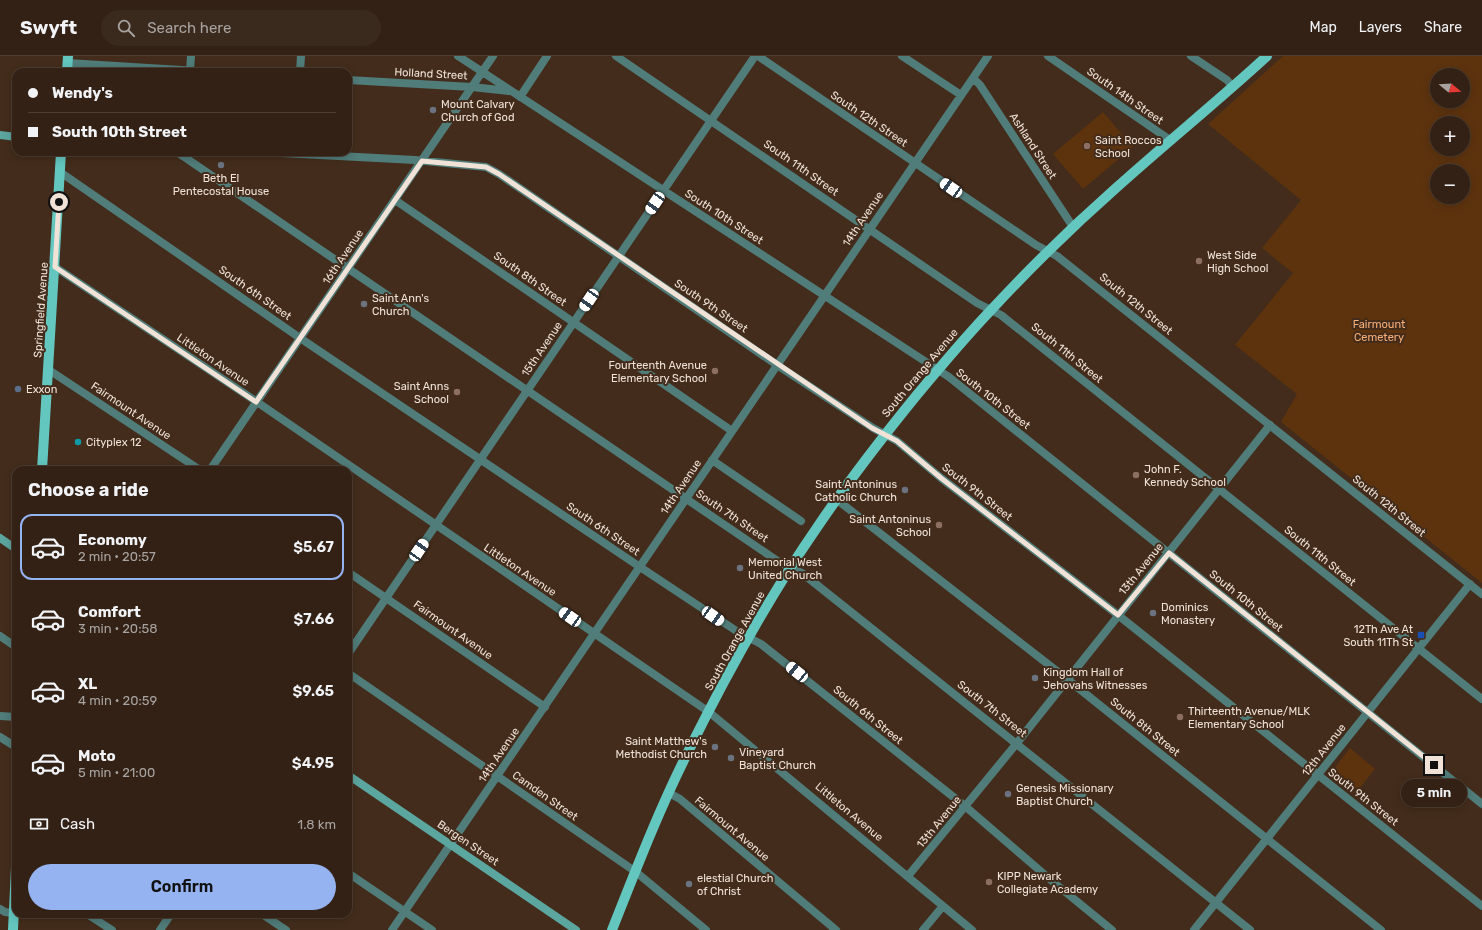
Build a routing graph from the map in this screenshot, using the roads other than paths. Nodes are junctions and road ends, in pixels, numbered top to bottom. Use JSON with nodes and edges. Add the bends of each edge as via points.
{"nodes":[{"id":1,"x":191,"y":56,"type":"edge"},
{"id":2,"x":301,"y":56,"type":"edge"},
{"id":3,"x":458,"y":56,"type":"edge"},
{"id":4,"x":494,"y":56,"type":"edge"},
{"id":5,"x":547,"y":56,"type":"edge"},
{"id":6,"x":616,"y":56,"type":"edge"},
{"id":7,"x":756,"y":56,"type":"edge"},
{"id":8,"x":902,"y":56,"type":"edge"},
{"id":9,"x":988,"y":56,"type":"edge"},
{"id":10,"x":1048,"y":56,"type":"edge"},
{"id":11,"x":1191,"y":56,"type":"edge"},
{"id":12,"x":1267,"y":56,"type":"edge"},
{"id":13,"x":67,"y":64,"type":"edge"},
{"id":14,"x":137,"y":68,"type":"edge"},
{"id":15,"x":190,"y":68,"type":"edge"},
{"id":16,"x":300,"y":68,"type":"edge"},
{"id":17,"x":482,"y":72,"type":"junction"},
{"id":18,"x":973,"y":78,"type":"junction"},
{"id":19,"x":352,"y":80,"type":"edge"},
{"id":20,"x":472,"y":87,"type":"junction"},
{"id":21,"x":1233,"y":87,"type":"junction"},
{"id":22,"x":512,"y":91,"type":"junction"},
{"id":23,"x":961,"y":95,"type":"junction"},
{"id":24,"x":520,"y":97,"type":"junction"},
{"id":25,"x":711,"y":120,"type":"junction"},
{"id":26,"x":0,"y":135,"type":"edge"},
{"id":27,"x":12,"y":136,"type":"edge"},
{"id":28,"x":1170,"y":140,"type":"junction"},
{"id":29,"x":61,"y":156,"type":"edge"},
{"id":30,"x":183,"y":156,"type":"edge"},
{"id":31,"x":343,"y":156,"type":"edge"},
{"id":32,"x":422,"y":161,"type":"junction"},
{"id":33,"x":915,"y":163,"type":"junction"},
{"id":34,"x":60,"y":172,"type":"junction"},
{"id":35,"x":663,"y":191,"type":"junction"},
{"id":36,"x":395,"y":200,"type":"junction"},
{"id":37,"x":1074,"y":227,"type":"junction"},
{"id":38,"x":870,"y":229,"type":"junction"},
{"id":39,"x":1049,"y":251,"type":"junction"},
{"id":40,"x":619,"y":256,"type":"junction"},
{"id":41,"x":55,"y":267,"type":"junction"},
{"id":42,"x":348,"y":269,"type":"junction"},
{"id":43,"x":824,"y":296,"type":"junction"},
{"id":44,"x":991,"y":309,"type":"junction"},
{"id":45,"x":574,"y":322,"type":"junction"},
{"id":46,"x":300,"y":338,"type":"junction"},
{"id":47,"x":777,"y":364,"type":"junction"},
{"id":48,"x":49,"y":370,"type":"junction"},
{"id":49,"x":937,"y":370,"type":"junction"},
{"id":50,"x":527,"y":390,"type":"junction"},
{"id":51,"x":256,"y":402,"type":"junction"},
{"id":52,"x":1270,"y":425,"type":"junction"},
{"id":53,"x":732,"y":431,"type":"junction"},
{"id":54,"x":885,"y":434,"type":"junction"},
{"id":55,"x":480,"y":460,"type":"junction"},
{"id":56,"x":712,"y":460,"type":"junction"},
{"id":57,"x":42,"y":466,"type":"edge"},
{"id":58,"x":194,"y":466,"type":"edge"},
{"id":59,"x":213,"y":466,"type":"edge"},
{"id":60,"x":350,"y":466,"type":"edge"},
{"id":61,"x":352,"y":468,"type":"edge"},
{"id":62,"x":1220,"y":489,"type":"junction"},
{"id":63,"x":686,"y":498,"type":"junction"},
{"id":64,"x":836,"y":499,"type":"junction"},
{"id":65,"x":801,"y":521,"type":"dead end"},
{"id":66,"x":436,"y":525,"type":"junction"},
{"id":67,"x":0,"y":538,"type":"edge"},
{"id":68,"x":12,"y":546,"type":"edge"},
{"id":69,"x":1169,"y":553,"type":"junction"},
{"id":70,"x":640,"y":567,"type":"junction"},
{"id":71,"x":791,"y":567,"type":"junction"},
{"id":72,"x":352,"y":575,"type":"edge"},
{"id":73,"x":1470,"y":584,"type":"junction"},
{"id":74,"x":1482,"y":594,"type":"edge"},
{"id":75,"x":386,"y":598,"type":"junction"},
{"id":76,"x":1118,"y":615,"type":"junction"},
{"id":77,"x":594,"y":634,"type":"junction"},
{"id":78,"x":0,"y":636,"type":"edge"},
{"id":79,"x":750,"y":637,"type":"junction"},
{"id":80,"x":12,"y":645,"type":"edge"},
{"id":81,"x":352,"y":648,"type":"edge"},
{"id":82,"x":1419,"y":648,"type":"junction"},
{"id":83,"x":352,"y":676,"type":"edge"},
{"id":84,"x":1067,"y":679,"type":"junction"},
{"id":85,"x":1482,"y":699,"type":"edge"},
{"id":86,"x":545,"y":707,"type":"junction"},
{"id":87,"x":709,"y":712,"type":"junction"},
{"id":88,"x":1368,"y":712,"type":"junction"},
{"id":89,"x":0,"y":716,"type":"edge"},
{"id":90,"x":12,"y":717,"type":"edge"},
{"id":91,"x":0,"y":737,"type":"edge"},
{"id":92,"x":1017,"y":743,"type":"junction"},
{"id":93,"x":12,"y":744,"type":"edge"},
{"id":94,"x":498,"y":776,"type":"junction"},
{"id":95,"x":1318,"y":776,"type":"junction"},
{"id":96,"x":352,"y":778,"type":"edge"},
{"id":97,"x":669,"y":793,"type":"junction"},
{"id":98,"x":1482,"y":804,"type":"edge"},
{"id":99,"x":966,"y":807,"type":"junction"},
{"id":100,"x":1267,"y":839,"type":"junction"},
{"id":101,"x":451,"y":845,"type":"junction"},
{"id":102,"x":636,"y":872,"type":"junction"},
{"id":103,"x":352,"y":876,"type":"edge"},
{"id":104,"x":908,"y":876,"type":"junction"},
{"id":105,"x":1216,"y":903,"type":"junction"},
{"id":106,"x":943,"y":906,"type":"junction"},
{"id":107,"x":1482,"y":906,"type":"edge"},
{"id":108,"x":0,"y":909,"type":"edge"},
{"id":109,"x":405,"y":912,"type":"junction"},
{"id":110,"x":12,"y":913,"type":"edge"},
{"id":111,"x":14,"y":918,"type":"edge"},
{"id":112,"x":93,"y":918,"type":"edge"},
{"id":113,"x":168,"y":918,"type":"edge"},
{"id":114,"x":268,"y":918,"type":"edge"},
{"id":115,"x":13,"y":930,"type":"edge"},
{"id":116,"x":112,"y":930,"type":"edge"},
{"id":117,"x":160,"y":930,"type":"edge"},
{"id":118,"x":286,"y":930,"type":"edge"},
{"id":119,"x":392,"y":930,"type":"edge"},
{"id":120,"x":432,"y":930,"type":"edge"},
{"id":121,"x":576,"y":930,"type":"edge"},
{"id":122,"x":612,"y":930,"type":"edge"},
{"id":123,"x":706,"y":930,"type":"edge"},
{"id":124,"x":836,"y":930,"type":"edge"},
{"id":125,"x":923,"y":930,"type":"edge"},
{"id":126,"x":972,"y":930,"type":"edge"},
{"id":127,"x":1112,"y":930,"type":"edge"},
{"id":128,"x":1194,"y":930,"type":"edge"},
{"id":129,"x":1250,"y":930,"type":"edge"},
{"id":130,"x":1381,"y":930,"type":"edge"}],
"edges":[{"from":1,"to":15,"type":"street"},
{"from":2,"to":16,"type":"street"},
{"from":3,"to":17,"type":"street","name":"South 10th Street"},
{"from":4,"to":17,"type":"street","name":"16th Avenue"},
{"from":5,"to":24,"type":"street"},
{"from":6,"to":25,"type":"street","name":"South 11th Street"},
{"from":7,"to":25,"type":"street","name":"15th Avenue"},
{"from":7,"to":33,"type":"street","name":"South 12th Street"},
{"from":8,"to":23,"type":"street"},
{"from":9,"to":18,"type":"street","name":"14th Avenue"},
{"from":10,"to":28,"type":"street","name":"South 14th Street"},
{"from":11,"to":21,"type":"street","via":[[1227,80]]},
{"from":12,"to":21,"type":"main road","name":"South Orange Avenue"},
{"from":13,"to":14,"type":"street"},
{"from":17,"to":20,"type":"street","name":"16th Avenue"},
{"from":17,"to":22,"type":"street","name":"South 10th Street"},
{"from":18,"to":23,"type":"street","name":"14th Avenue"},
{"from":18,"to":37,"type":"street","name":"Ashland Street"},
{"from":19,"to":20,"type":"street","name":"Holland Street"},
{"from":20,"to":22,"type":"street","name":"Holland Street"},
{"from":20,"to":32,"type":"street","name":"16th Avenue"},
{"from":21,"to":28,"type":"main road","name":"South Orange Avenue"},
{"from":22,"to":24,"type":"street","name":"South 10th Street"},
{"from":23,"to":33,"type":"street","name":"14th Avenue"},
{"from":24,"to":35,"type":"street","name":"South 10th Street"},
{"from":25,"to":35,"type":"street","name":"15th Avenue"},
{"from":25,"to":38,"type":"street","name":"South 11th Street"},
{"from":26,"to":27,"type":"main road"},
{"from":28,"to":37,"type":"main road","name":"South Orange Avenue"},
{"from":29,"to":34,"type":"main road","name":"Springfield Avenue"},
{"from":30,"to":42,"type":"street","name":"South 7th Street"},
{"from":31,"to":32,"type":"street","name":"South 9th Street"},
{"from":32,"to":36,"type":"street","name":"16th Avenue"},
{"from":32,"to":40,"type":"street","name":"South 9th Street","via":[[486,167]]},
{"from":33,"to":38,"type":"street","name":"14th Avenue"},
{"from":33,"to":39,"type":"street","name":"South 12th Street","via":[[1036,245]]},
{"from":34,"to":41,"type":"main road","name":"Springfield Avenue"},
{"from":34,"to":46,"type":"street","name":"South 6th Street"},
{"from":35,"to":40,"type":"street","name":"15th Avenue"},
{"from":35,"to":43,"type":"street","name":"South 10th Street"},
{"from":36,"to":42,"type":"street","name":"16th Avenue"},
{"from":36,"to":45,"type":"street","name":"South 8th Street"},
{"from":37,"to":39,"type":"main road","name":"South Orange Avenue"},
{"from":38,"to":43,"type":"street","name":"14th Avenue"},
{"from":38,"to":44,"type":"street","name":"South 11th Street","via":[[977,303]]},
{"from":39,"to":44,"type":"main road","name":"South Orange Avenue"},
{"from":39,"to":52,"type":"street","name":"South 12th Street","via":[[1084,276]]},
{"from":40,"to":45,"type":"street","name":"15th Avenue"},
{"from":40,"to":47,"type":"street","name":"South 9th Street"},
{"from":41,"to":48,"type":"main road","name":"Springfield Avenue"},
{"from":41,"to":51,"type":"street","name":"Littleton Avenue"},
{"from":42,"to":46,"type":"street","name":"16th Avenue"},
{"from":42,"to":50,"type":"street","name":"South 7th Street"},
{"from":43,"to":47,"type":"street","name":"14th Avenue"},
{"from":43,"to":49,"type":"street","name":"South 10th Street"},
{"from":44,"to":49,"type":"main road","name":"South Orange Avenue"},
{"from":44,"to":62,"type":"street","name":"South 11th Street"},
{"from":45,"to":50,"type":"street","name":"15th Avenue"},
{"from":45,"to":53,"type":"street","name":"South 8th Street"},
{"from":46,"to":51,"type":"street","name":"16th Avenue"},
{"from":46,"to":55,"type":"street","name":"South 6th Street"},
{"from":47,"to":53,"type":"street","name":"14th Avenue"},
{"from":47,"to":54,"type":"street","name":"South 9th Street","via":[[872,428]]},
{"from":48,"to":57,"type":"main road","name":"Springfield Avenue"},
{"from":48,"to":58,"type":"street","name":"Fairmount Avenue"},
{"from":49,"to":54,"type":"main road","name":"South Orange Avenue"},
{"from":49,"to":69,"type":"street","name":"South 10th Street"},
{"from":50,"to":55,"type":"street","name":"15th Avenue"},
{"from":50,"to":63,"type":"street","name":"South 7th Street"},
{"from":51,"to":59,"type":"street","name":"16th Avenue"},
{"from":51,"to":60,"type":"street","name":"Littleton Avenue"},
{"from":52,"to":62,"type":"street","name":"13th Avenue"},
{"from":52,"to":73,"type":"street","name":"South 12th Street"},
{"from":53,"to":56,"type":"street","name":"14th Avenue"},
{"from":54,"to":64,"type":"main road","name":"South Orange Avenue"},
{"from":54,"to":76,"type":"street","name":"South 9th Street"},
{"from":55,"to":66,"type":"street","name":"15th Avenue"},
{"from":55,"to":70,"type":"street","name":"South 6th Street"},
{"from":56,"to":63,"type":"street","name":"14th Avenue"},
{"from":56,"to":65,"type":"street"},
{"from":61,"to":66,"type":"street","name":"Littleton Avenue"},
{"from":62,"to":69,"type":"street","name":"13th Avenue"},
{"from":62,"to":82,"type":"street","name":"South 11th Street"},
{"from":63,"to":70,"type":"street","name":"14th Avenue"},
{"from":63,"to":71,"type":"street","name":"South 7th Street"},
{"from":64,"to":71,"type":"main road","name":"South Orange Avenue"},
{"from":64,"to":84,"type":"street","name":"South 8th Street"},
{"from":66,"to":75,"type":"street","name":"15th Avenue"},
{"from":66,"to":77,"type":"street","name":"Littleton Avenue"},
{"from":67,"to":68,"type":"main road"},
{"from":69,"to":76,"type":"street","name":"13th Avenue"},
{"from":69,"to":88,"type":"street","name":"South 10th Street"},
{"from":70,"to":77,"type":"street","name":"14th Avenue"},
{"from":70,"to":79,"type":"street","name":"South 6th Street","via":[[738,632]]},
{"from":71,"to":79,"type":"main road","name":"South Orange Avenue"},
{"from":71,"to":92,"type":"street","name":"South 7th Street","via":[[802,573]]},
{"from":72,"to":75,"type":"street","name":"Fairmount Avenue"},
{"from":73,"to":74,"type":"street","name":"South 12th Street"},
{"from":73,"to":82,"type":"street","name":"12th Avenue"},
{"from":75,"to":81,"type":"street","name":"15th Avenue"},
{"from":75,"to":86,"type":"street","name":"Fairmount Avenue"},
{"from":76,"to":84,"type":"street","name":"13th Avenue"},
{"from":76,"to":95,"type":"street","name":"South 9th Street"},
{"from":77,"to":86,"type":"street","name":"14th Avenue"},
{"from":77,"to":87,"type":"street","name":"Littleton Avenue"},
{"from":78,"to":80,"type":"street"},
{"from":79,"to":87,"type":"main road","name":"South Orange Avenue"},
{"from":79,"to":99,"type":"street","name":"South 6th Street"},
{"from":82,"to":85,"type":"street","name":"South 11th Street"},
{"from":82,"to":88,"type":"street","name":"12th Avenue"},
{"from":83,"to":94,"type":"street","name":"Camden Street"},
{"from":84,"to":92,"type":"street","name":"13th Avenue"},
{"from":84,"to":100,"type":"street","name":"South 8th Street"},
{"from":86,"to":94,"type":"street","name":"14th Avenue"},
{"from":87,"to":97,"type":"main road","name":"South Orange Avenue"},
{"from":87,"to":104,"type":"street","name":"Littleton Avenue"},
{"from":88,"to":95,"type":"street","name":"12th Avenue"},
{"from":88,"to":98,"type":"street","name":"South 10th Street"},
{"from":89,"to":90,"type":"street"},
{"from":91,"to":93,"type":"street"},
{"from":92,"to":99,"type":"street","name":"13th Avenue"},
{"from":92,"to":105,"type":"street","name":"South 7th Street"},
{"from":94,"to":101,"type":"street","name":"14th Avenue"},
{"from":94,"to":102,"type":"street","name":"Camden Street"},
{"from":95,"to":100,"type":"street","name":"12th Avenue"},
{"from":95,"to":107,"type":"street","name":"South 9th Street"},
{"from":96,"to":101,"type":"main road","name":"Bergen Street"},
{"from":97,"to":102,"type":"main road","name":"South Orange Avenue"},
{"from":97,"to":124,"type":"street","name":"Fairmount Avenue","via":[[680,799]]},
{"from":99,"to":104,"type":"street","name":"13th Avenue"},
{"from":99,"to":127,"type":"street","name":"South 6th Street"},
{"from":100,"to":105,"type":"street","name":"12th Avenue"},
{"from":100,"to":130,"type":"street","name":"South 8th Street"},
{"from":101,"to":109,"type":"street","name":"14th Avenue"},
{"from":101,"to":121,"type":"main road","name":"Bergen Street"},
{"from":102,"to":122,"type":"main road","name":"South Orange Avenue"},
{"from":102,"to":123,"type":"street","name":"Camden Street"},
{"from":103,"to":109,"type":"street"},
{"from":104,"to":106,"type":"street","name":"Littleton Avenue"},
{"from":105,"to":128,"type":"street","name":"12th Avenue"},
{"from":105,"to":129,"type":"street","name":"South 7th Street"},
{"from":106,"to":125,"type":"street"},
{"from":106,"to":126,"type":"street","name":"Littleton Avenue"},
{"from":108,"to":110,"type":"street"},
{"from":109,"to":119,"type":"street","name":"14th Avenue"},
{"from":109,"to":120,"type":"street"},
{"from":111,"to":115,"type":"main road"},
{"from":112,"to":116,"type":"street"},
{"from":113,"to":117,"type":"street"},
{"from":114,"to":118,"type":"street"}]}
